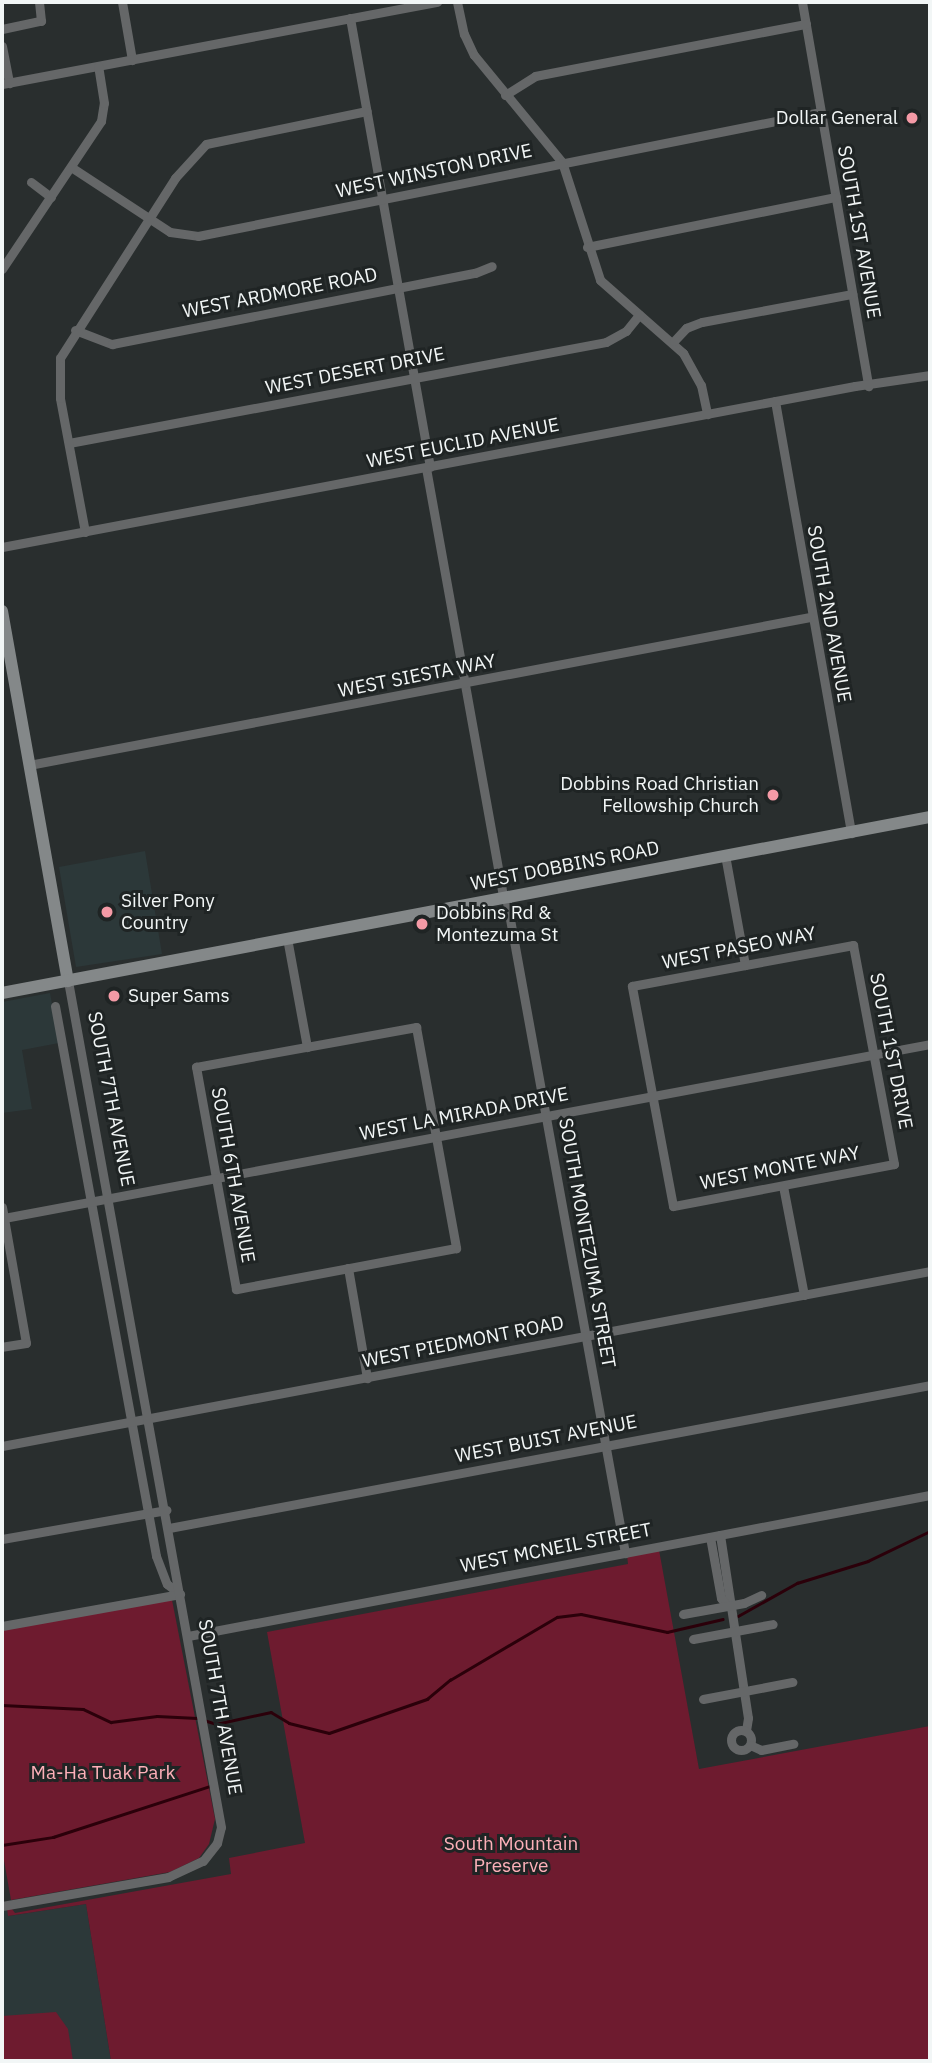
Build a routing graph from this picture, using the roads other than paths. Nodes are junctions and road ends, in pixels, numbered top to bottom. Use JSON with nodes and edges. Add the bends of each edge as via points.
{"nodes":[{"id":1,"x":39,"y":2,"type":"edge"},
{"id":2,"x":122,"y":2,"type":"edge"},
{"id":3,"x":437,"y":2,"type":"edge"},
{"id":4,"x":457,"y":2,"type":"edge"},
{"id":5,"x":802,"y":2,"type":"edge"},
{"id":6,"x":350,"y":18,"type":"junction"},
{"id":7,"x":806,"y":24,"type":"junction"},
{"id":8,"x":2,"y":29,"type":"edge"},
{"id":9,"x":2,"y":49,"type":"edge"},
{"id":10,"x":132,"y":60,"type":"junction"},
{"id":11,"x":98,"y":66,"type":"junction"},
{"id":12,"x":5,"y":83,"type":"edge"},
{"id":13,"x":505,"y":95,"type":"junction"},
{"id":14,"x":367,"y":111,"type":"junction"},
{"id":15,"x":821,"y":112,"type":"junction"},
{"id":16,"x":562,"y":162,"type":"junction"},
{"id":17,"x":71,"y":167,"type":"junction"},
{"id":18,"x":31,"y":182,"type":"dead end"},
{"id":19,"x":51,"y":197,"type":"junction"},
{"id":20,"x":836,"y":197,"type":"junction"},
{"id":21,"x":383,"y":200,"type":"junction"},
{"id":22,"x":149,"y":219,"type":"junction"},
{"id":23,"x":586,"y":247,"type":"junction"},
{"id":24,"x":492,"y":266,"type":"dead end"},
{"id":25,"x":2,"y":269,"type":"edge"},
{"id":26,"x":398,"y":288,"type":"junction"},
{"id":27,"x":852,"y":294,"type":"junction"},
{"id":28,"x":639,"y":315,"type":"junction"},
{"id":29,"x":75,"y":330,"type":"junction"},
{"id":30,"x":674,"y":341,"type":"junction"},
{"id":31,"x":930,"y":376,"type":"edge"},
{"id":32,"x":414,"y":377,"type":"junction"},
{"id":33,"x":869,"y":386,"type":"junction"},
{"id":34,"x":775,"y":401,"type":"junction"},
{"id":35,"x":707,"y":414,"type":"junction"},
{"id":36,"x":69,"y":443,"type":"junction"},
{"id":37,"x":428,"y":468,"type":"junction"},
{"id":38,"x":85,"y":532,"type":"junction"},
{"id":39,"x":2,"y":547,"type":"edge"},
{"id":40,"x":2,"y":611,"type":"edge"},
{"id":41,"x":810,"y":617,"type":"junction"},
{"id":42,"x":7,"y":672,"type":"edge"},
{"id":43,"x":463,"y":686,"type":"junction"},
{"id":44,"x":29,"y":765,"type":"junction"},
{"id":45,"x":930,"y":817,"type":"edge"},
{"id":46,"x":851,"y":832,"type":"junction"},
{"id":47,"x":725,"y":855,"type":"junction"},
{"id":48,"x":505,"y":898,"type":"junction"},
{"id":49,"x":287,"y":938,"type":"junction"},
{"id":50,"x":853,"y":945,"type":"joint"},
{"id":51,"x":745,"y":965,"type":"junction"},
{"id":52,"x":68,"y":981,"type":"junction"},
{"id":53,"x":2,"y":993,"type":"edge"},
{"id":54,"x":55,"y":1006,"type":"dead end"},
{"id":55,"x":930,"y":1044,"type":"edge"},
{"id":56,"x":307,"y":1047,"type":"junction"},
{"id":57,"x":873,"y":1055,"type":"junction"},
{"id":58,"x":652,"y":1096,"type":"junction"},
{"id":59,"x":547,"y":1117,"type":"junction"},
{"id":60,"x":436,"y":1137,"type":"junction"},
{"id":61,"x":894,"y":1164,"type":"joint"},
{"id":62,"x":217,"y":1178,"type":"junction"},
{"id":63,"x":783,"y":1186,"type":"junction"},
{"id":64,"x":111,"y":1198,"type":"junction"},
{"id":65,"x":92,"y":1202,"type":"junction"},
{"id":66,"x":2,"y":1207,"type":"edge"},
{"id":67,"x":4,"y":1219,"type":"junction"},
{"id":68,"x":348,"y":1268,"type":"junction"},
{"id":69,"x":930,"y":1271,"type":"edge"},
{"id":70,"x":804,"y":1295,"type":"junction"},
{"id":71,"x":586,"y":1336,"type":"junction"},
{"id":72,"x":2,"y":1347,"type":"edge"},
{"id":73,"x":367,"y":1378,"type":"junction"},
{"id":74,"x":930,"y":1385,"type":"edge"},
{"id":75,"x":150,"y":1419,"type":"junction"},
{"id":76,"x":133,"y":1423,"type":"junction"},
{"id":77,"x":2,"y":1446,"type":"edge"},
{"id":78,"x":606,"y":1446,"type":"junction"},
{"id":79,"x":930,"y":1495,"type":"edge"},
{"id":80,"x":166,"y":1510,"type":"junction"},
{"id":81,"x":149,"y":1513,"type":"junction"},
{"id":82,"x":169,"y":1528,"type":"junction"},
{"id":83,"x":720,"y":1535,"type":"junction"},
{"id":84,"x":710,"y":1537,"type":"junction"},
{"id":85,"x":2,"y":1539,"type":"edge"},
{"id":86,"x":625,"y":1553,"type":"junction"},
{"id":87,"x":180,"y":1594,"type":"junction"},
{"id":88,"x":761,"y":1595,"type":"dead end"},
{"id":89,"x":727,"y":1604,"type":"junction"},
{"id":90,"x":683,"y":1614,"type":"dead end"},
{"id":91,"x":773,"y":1624,"type":"dead end"},
{"id":92,"x":2,"y":1626,"type":"edge"},
{"id":93,"x":732,"y":1631,"type":"junction"},
{"id":94,"x":188,"y":1636,"type":"junction"},
{"id":95,"x":693,"y":1639,"type":"dead end"},
{"id":96,"x":792,"y":1682,"type":"dead end"},
{"id":97,"x":743,"y":1692,"type":"junction"},
{"id":98,"x":703,"y":1699,"type":"dead end"},
{"id":99,"x":746,"y":1731,"type":"junction"},
{"id":100,"x":793,"y":1744,"type":"dead end"},
{"id":101,"x":750,"y":1745,"type":"junction"},
{"id":102,"x":2,"y":1906,"type":"edge"}],
"edges":[{"from":1,"to":8,"type":"street","via":[[41,20]]},
{"from":2,"to":10,"type":"street"},
{"from":3,"to":6,"type":"street"},
{"from":4,"to":13,"type":"street","via":[[467,44]]},
{"from":5,"to":7,"type":"street","name":"SOUTH 1ST AVENUE"},
{"from":6,"to":10,"type":"street"},
{"from":6,"to":14,"type":"street","name":"SOUTH MONTEZUMA STREET"},
{"from":7,"to":13,"type":"street","via":[[536,76]]},
{"from":7,"to":15,"type":"street","name":"SOUTH 1ST AVENUE"},
{"from":9,"to":12,"type":"street"},
{"from":10,"to":11,"type":"street"},
{"from":11,"to":12,"type":"street"},
{"from":11,"to":17,"type":"street","via":[[103,117]]},
{"from":13,"to":16,"type":"street"},
{"from":14,"to":21,"type":"street","name":"SOUTH MONTEZUMA STREET"},
{"from":14,"to":22,"type":"street","via":[[206,144],[175,178]]},
{"from":15,"to":16,"type":"street","name":"WEST WINSTON DRIVE"},
{"from":15,"to":20,"type":"street","name":"SOUTH 1ST AVENUE"},
{"from":16,"to":21,"type":"street","name":"WEST WINSTON DRIVE"},
{"from":16,"to":23,"type":"street"},
{"from":17,"to":19,"type":"street"},
{"from":17,"to":22,"type":"street","name":"WEST WINSTON DRIVE"},
{"from":18,"to":19,"type":"street"},
{"from":19,"to":25,"type":"street"},
{"from":20,"to":23,"type":"street"},
{"from":20,"to":27,"type":"street","name":"SOUTH 1ST AVENUE"},
{"from":21,"to":22,"type":"street","name":"WEST WINSTON DRIVE","via":[[198,236],[170,232]]},
{"from":21,"to":26,"type":"street","name":"SOUTH MONTEZUMA STREET"},
{"from":22,"to":29,"type":"street"},
{"from":23,"to":28,"type":"street","via":[[600,280]]},
{"from":24,"to":26,"type":"street","name":"WEST ARDMORE ROAD"},
{"from":26,"to":29,"type":"street","name":"WEST ARDMORE ROAD","via":[[112,344]]},
{"from":26,"to":32,"type":"street","name":"SOUTH MONTEZUMA STREET"},
{"from":27,"to":30,"type":"street","via":[[702,322],[686,328]]},
{"from":27,"to":33,"type":"street","name":"SOUTH 1ST AVENUE"},
{"from":28,"to":30,"type":"street"},
{"from":28,"to":32,"type":"street","name":"WEST DESERT DRIVE","via":[[626,331],[606,342]]},
{"from":29,"to":36,"type":"street","via":[[58,370]]},
{"from":30,"to":35,"type":"street","via":[[698,378]]},
{"from":31,"to":33,"type":"street","name":"WEST EUCLID AVENUE"},
{"from":32,"to":36,"type":"street","name":"WEST DESERT DRIVE"},
{"from":32,"to":37,"type":"street","name":"SOUTH MONTEZUMA STREET"},
{"from":33,"to":34,"type":"street","name":"WEST EUCLID AVENUE"},
{"from":34,"to":35,"type":"street","name":"WEST EUCLID AVENUE"},
{"from":34,"to":41,"type":"street","name":"SOUTH 2ND AVENUE"},
{"from":35,"to":37,"type":"street","name":"WEST EUCLID AVENUE"},
{"from":36,"to":38,"type":"street"},
{"from":37,"to":38,"type":"street","name":"WEST EUCLID AVENUE"},
{"from":37,"to":43,"type":"street","name":"SOUTH MONTEZUMA STREET"},
{"from":38,"to":39,"type":"street","name":"WEST EUCLID AVENUE"},
{"from":40,"to":42,"type":"main road","name":"SOUTH 7TH AVENUE"},
{"from":41,"to":43,"type":"street","name":"WEST SIESTA WAY"},
{"from":41,"to":46,"type":"street","name":"SOUTH 2ND AVENUE"},
{"from":42,"to":44,"type":"main road","name":"SOUTH 7TH AVENUE"},
{"from":43,"to":44,"type":"street","name":"WEST SIESTA WAY"},
{"from":43,"to":48,"type":"street","name":"SOUTH MONTEZUMA STREET"},
{"from":44,"to":52,"type":"main road","name":"SOUTH 7TH AVENUE"},
{"from":45,"to":46,"type":"main road","name":"WEST DOBBINS ROAD"},
{"from":46,"to":47,"type":"main road","name":"WEST DOBBINS ROAD"},
{"from":47,"to":48,"type":"main road","name":"WEST DOBBINS ROAD"},
{"from":47,"to":51,"type":"street"},
{"from":48,"to":49,"type":"main road","name":"WEST DOBBINS ROAD"},
{"from":48,"to":59,"type":"street","name":"SOUTH MONTEZUMA STREET"},
{"from":49,"to":52,"type":"main road","name":"WEST DOBBINS ROAD"},
{"from":49,"to":56,"type":"street"},
{"from":50,"to":51,"type":"street","name":"WEST PASEO WAY"},
{"from":50,"to":57,"type":"street","name":"SOUTH 1ST DRIVE"},
{"from":51,"to":58,"type":"street","name":"WEST PASEO WAY","via":[[632,986]]},
{"from":52,"to":53,"type":"main road","name":"WEST DOBBINS ROAD"},
{"from":52,"to":64,"type":"street","name":"SOUTH 7TH AVENUE"},
{"from":54,"to":65,"type":"street","name":"SOUTH 7TH AVENUE"},
{"from":55,"to":57,"type":"street","name":"WEST LA MIRADA DRIVE"},
{"from":56,"to":60,"type":"street","via":[[416,1027]]},
{"from":56,"to":62,"type":"street","name":"SOUTH 6TH AVENUE","via":[[196,1067]]},
{"from":57,"to":58,"type":"street","name":"WEST LA MIRADA DRIVE"},
{"from":57,"to":61,"type":"street","name":"SOUTH 1ST DRIVE"},
{"from":58,"to":59,"type":"street","name":"WEST LA MIRADA DRIVE"},
{"from":58,"to":63,"type":"street","name":"WEST MONTE WAY","via":[[673,1206]]},
{"from":59,"to":60,"type":"street","name":"WEST LA MIRADA DRIVE"},
{"from":59,"to":71,"type":"street","name":"SOUTH MONTEZUMA STREET"},
{"from":60,"to":62,"type":"street","name":"WEST LA MIRADA DRIVE"},
{"from":60,"to":68,"type":"street","via":[[456,1248]]},
{"from":61,"to":63,"type":"street","name":"WEST MONTE WAY"},
{"from":62,"to":64,"type":"street","name":"WEST LA MIRADA DRIVE"},
{"from":62,"to":68,"type":"street","name":"SOUTH 6TH AVENUE","via":[[236,1289]]},
{"from":63,"to":70,"type":"street"},
{"from":64,"to":65,"type":"street","name":"WEST LA MIRADA DRIVE"},
{"from":64,"to":75,"type":"street","name":"SOUTH 7TH AVENUE"},
{"from":65,"to":67,"type":"street","name":"WEST LA MIRADA DRIVE"},
{"from":65,"to":76,"type":"street","name":"SOUTH 7TH AVENUE"},
{"from":66,"to":67,"type":"street"},
{"from":67,"to":72,"type":"street","via":[[26,1343]]},
{"from":68,"to":73,"type":"street"},
{"from":69,"to":70,"type":"street","name":"WEST PIEDMONT ROAD"},
{"from":70,"to":71,"type":"street","name":"WEST PIEDMONT ROAD"},
{"from":71,"to":73,"type":"street","name":"WEST PIEDMONT ROAD"},
{"from":71,"to":78,"type":"street","name":"SOUTH MONTEZUMA STREET"},
{"from":73,"to":75,"type":"street","name":"WEST PIEDMONT ROAD"},
{"from":74,"to":78,"type":"street","name":"WEST BUIST AVENUE"},
{"from":75,"to":76,"type":"street","name":"WEST PIEDMONT ROAD"},
{"from":75,"to":80,"type":"street","name":"SOUTH 7TH AVENUE"},
{"from":76,"to":77,"type":"street","name":"WEST PIEDMONT ROAD"},
{"from":76,"to":81,"type":"street","name":"SOUTH 7TH AVENUE"},
{"from":78,"to":82,"type":"street","name":"WEST BUIST AVENUE"},
{"from":78,"to":86,"type":"street","name":"SOUTH MONTEZUMA STREET"},
{"from":79,"to":83,"type":"street","name":"WEST MCNEIL STREET"},
{"from":80,"to":81,"type":"street"},
{"from":80,"to":82,"type":"street","name":"SOUTH 7TH AVENUE"},
{"from":81,"to":85,"type":"street"},
{"from":81,"to":87,"type":"street","name":"SOUTH 7TH AVENUE","via":[[161,1573]]},
{"from":82,"to":87,"type":"street","name":"SOUTH 7TH AVENUE"},
{"from":83,"to":84,"type":"street","name":"WEST MCNEIL STREET"},
{"from":83,"to":89,"type":"street"},
{"from":84,"to":86,"type":"street","name":"WEST MCNEIL STREET"},
{"from":84,"to":89,"type":"street"},
{"from":86,"to":94,"type":"street","name":"WEST MCNEIL STREET"},
{"from":87,"to":92,"type":"street"},
{"from":87,"to":94,"type":"street","name":"SOUTH 7TH AVENUE"},
{"from":88,"to":89,"type":"street"},
{"from":89,"to":90,"type":"street"},
{"from":89,"to":93,"type":"street"},
{"from":91,"to":93,"type":"street"},
{"from":93,"to":95,"type":"street"},
{"from":93,"to":97,"type":"street"},
{"from":94,"to":102,"type":"street","name":"SOUTH 7TH AVENUE","via":[[221,1827],[217,1843],[203,1861],[168,1877]]},
{"from":96,"to":97,"type":"street"},
{"from":97,"to":98,"type":"street"},
{"from":97,"to":99,"type":"street"},
{"from":99,"to":101,"type":"street"},
{"from":99,"to":101,"type":"street","via":[[735,1732],[732,1742],[740,1750]]},
{"from":100,"to":101,"type":"street","via":[[761,1750]]}]}
